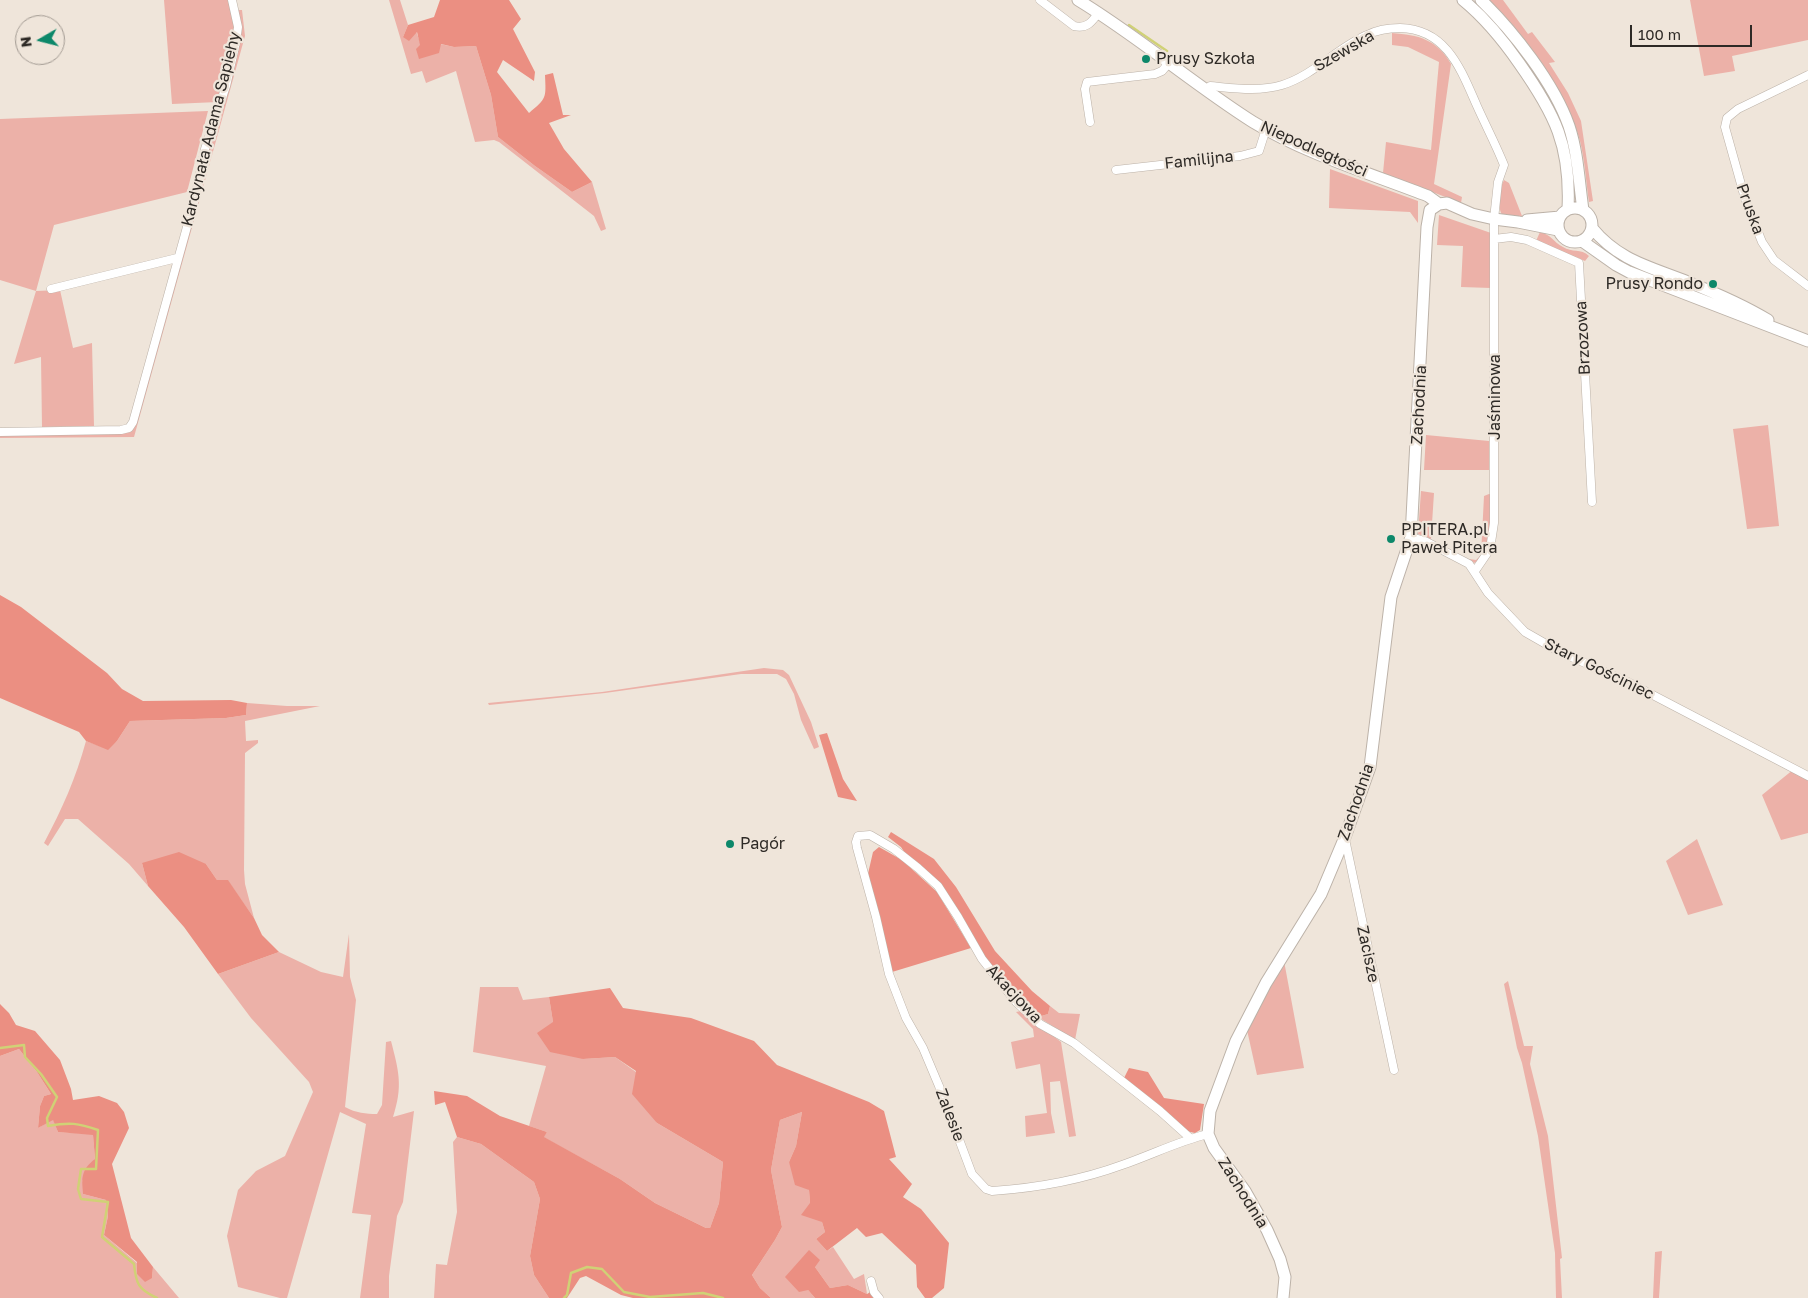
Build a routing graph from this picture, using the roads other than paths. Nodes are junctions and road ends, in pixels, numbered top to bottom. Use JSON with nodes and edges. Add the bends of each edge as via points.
{"nodes":[{"id":1,"x":232,"y":0,"type":"edge"},
{"id":2,"x":1040,"y":0,"type":"edge"},
{"id":3,"x":1078,"y":0,"type":"edge"},
{"id":4,"x":1464,"y":0,"type":"edge"},
{"id":5,"x":1481,"y":0,"type":"edge"},
{"id":6,"x":1098,"y":12,"type":"junction"},
{"id":7,"x":1169,"y":63,"type":"junction"},
{"id":8,"x":1808,"y":75,"type":"edge"},
{"id":9,"x":1207,"y":90,"type":"junction"},
{"id":10,"x":1090,"y":122,"type":"dead end"},
{"id":11,"x":1266,"y":129,"type":"junction"},
{"id":12,"x":1116,"y":170,"type":"dead end"},
{"id":13,"x":1439,"y":204,"type":"junction"},
{"id":14,"x":1583,"y":210,"type":"junction"},
{"id":15,"x":1564,"y":213,"type":"junction"},
{"id":16,"x":1494,"y":219,"type":"junction"},
{"id":17,"x":1518,"y":222,"type":"junction"},
{"id":18,"x":1592,"y":228,"type":"junction"},
{"id":19,"x":1558,"y":230,"type":"junction"},
{"id":20,"x":1494,"y":239,"type":"junction"},
{"id":21,"x":1582,"y":241,"type":"junction"},
{"id":22,"x":177,"y":258,"type":"junction"},
{"id":23,"x":1808,"y":286,"type":"edge"},
{"id":24,"x":51,"y":289,"type":"dead end"},
{"id":25,"x":1796,"y":336,"type":"junction"},
{"id":26,"x":1808,"y":341,"type":"edge"},
{"id":27,"x":0,"y":432,"type":"edge"},
{"id":28,"x":1592,"y":502,"type":"dead end"},
{"id":29,"x":1411,"y":537,"type":"junction"},
{"id":30,"x":1475,"y":571,"type":"junction"},
{"id":31,"x":1808,"y":776,"type":"edge"},
{"id":32,"x":858,"y":836,"type":"joint"},
{"id":33,"x":1345,"y":837,"type":"junction"},
{"id":34,"x":1394,"y":1070,"type":"dead end"},
{"id":35,"x":1208,"y":1134,"type":"junction"},
{"id":36,"x":1190,"y":1138,"type":"junction"},
{"id":37,"x":871,"y":1282,"type":"dead end"},
{"id":38,"x":879,"y":1298,"type":"edge"},
{"id":39,"x":1283,"y":1298,"type":"edge"}],
"edges":[{"from":1,"to":22,"type":"street","name":"Kardynała Adama Sapiehy","via":[[238,26],[236,42]]},
{"from":2,"to":6,"type":"street","via":[[1074,26],[1087,25]]},
{"from":3,"to":6,"type":"street","name":"Niepodległości"},
{"from":4,"to":15,"type":"street","via":[[1490,24],[1552,114],[1566,156],[1569,191]]},
{"from":5,"to":14,"type":"street","via":[[1514,37],[1556,98],[1574,145]]},
{"from":6,"to":7,"type":"street","name":"Niepodległości"},
{"from":7,"to":9,"type":"street","name":"Niepodległości"},
{"from":7,"to":10,"type":"street","via":[[1155,74],[1087,82],[1084,89]]},
{"from":8,"to":23,"type":"street","name":"Pruska","via":[[1738,109],[1725,123],[1746,202],[1760,236],[1774,260]]},
{"from":9,"to":11,"type":"street","name":"Niepodległości"},
{"from":9,"to":16,"type":"street","name":"Szewska","via":[[1210,86],[1254,88],[1281,85],[1302,76],[1372,32],[1394,28],[1425,32],[1448,51],[1463,76],[1504,165],[1498,182]]},
{"from":11,"to":12,"type":"street","name":"Familijna","via":[[1259,151]]},
{"from":11,"to":13,"type":"street","name":"Niepodległości","via":[[1428,196]]},
{"from":13,"to":16,"type":"street","name":"Niepodległości","via":[[1447,203]]},
{"from":13,"to":29,"type":"street","name":"Zachodnia","via":[[1430,210],[1428,227]]},
{"from":14,"to":15,"type":"street","via":[[1575,208]]},
{"from":14,"to":18,"type":"street","via":[[1590,217]]},
{"from":15,"to":17,"type":"street","name":"Niepodległości"},
{"from":15,"to":19,"type":"street"},
{"from":16,"to":17,"type":"street","name":"Niepodległości"},
{"from":16,"to":20,"type":"street","name":"Jaśminowa"},
{"from":17,"to":19,"type":"street","name":"Niepodległości"},
{"from":18,"to":21,"type":"street"},
{"from":18,"to":25,"type":"street","via":[[1614,250],[1641,265],[1689,282],[1764,317]]},
{"from":19,"to":21,"type":"street","via":[[1567,240]]},
{"from":20,"to":28,"type":"street","name":"Brzozowa","via":[[1527,240],[1579,263]]},
{"from":20,"to":30,"type":"street","name":"Jaśminowa","via":[[1494,523],[1490,549]]},
{"from":21,"to":25,"type":"street","via":[[1629,272]]},
{"from":22,"to":24,"type":"street"},
{"from":22,"to":27,"type":"street","name":"Kardynała Adama Sapiehy","via":[[131,426],[114,430]]},
{"from":25,"to":26,"type":"street"},
{"from":29,"to":30,"type":"street","name":"Stary Gościniec","via":[[1425,540],[1469,564]]},
{"from":29,"to":33,"type":"street","name":"Zachodnia","via":[[1391,597],[1370,767]]},
{"from":30,"to":31,"type":"street","name":"Stary Gościniec","via":[[1488,593],[1525,632]]},
{"from":32,"to":36,"type":"street","name":"Akacjowa","via":[[870,835],[894,849],[938,886],[982,960],[1016,1002],[1040,1024],[1082,1049]]},
{"from":32,"to":36,"type":"street","name":"Zalesie","via":[[857,848],[889,974],[939,1086],[972,1174],[986,1189],[1036,1187],[1100,1172]]},
{"from":33,"to":34,"type":"street","name":"Zacisze"},
{"from":33,"to":35,"type":"street","name":"Zachodnia","via":[[1321,894],[1270,975],[1236,1041],[1210,1112]]},
{"from":35,"to":36,"type":"street","name":"Zalesie"},
{"from":35,"to":39,"type":"street","name":"Zachodnia","via":[[1273,1242],[1285,1277]]},
{"from":37,"to":38,"type":"street"}]}
